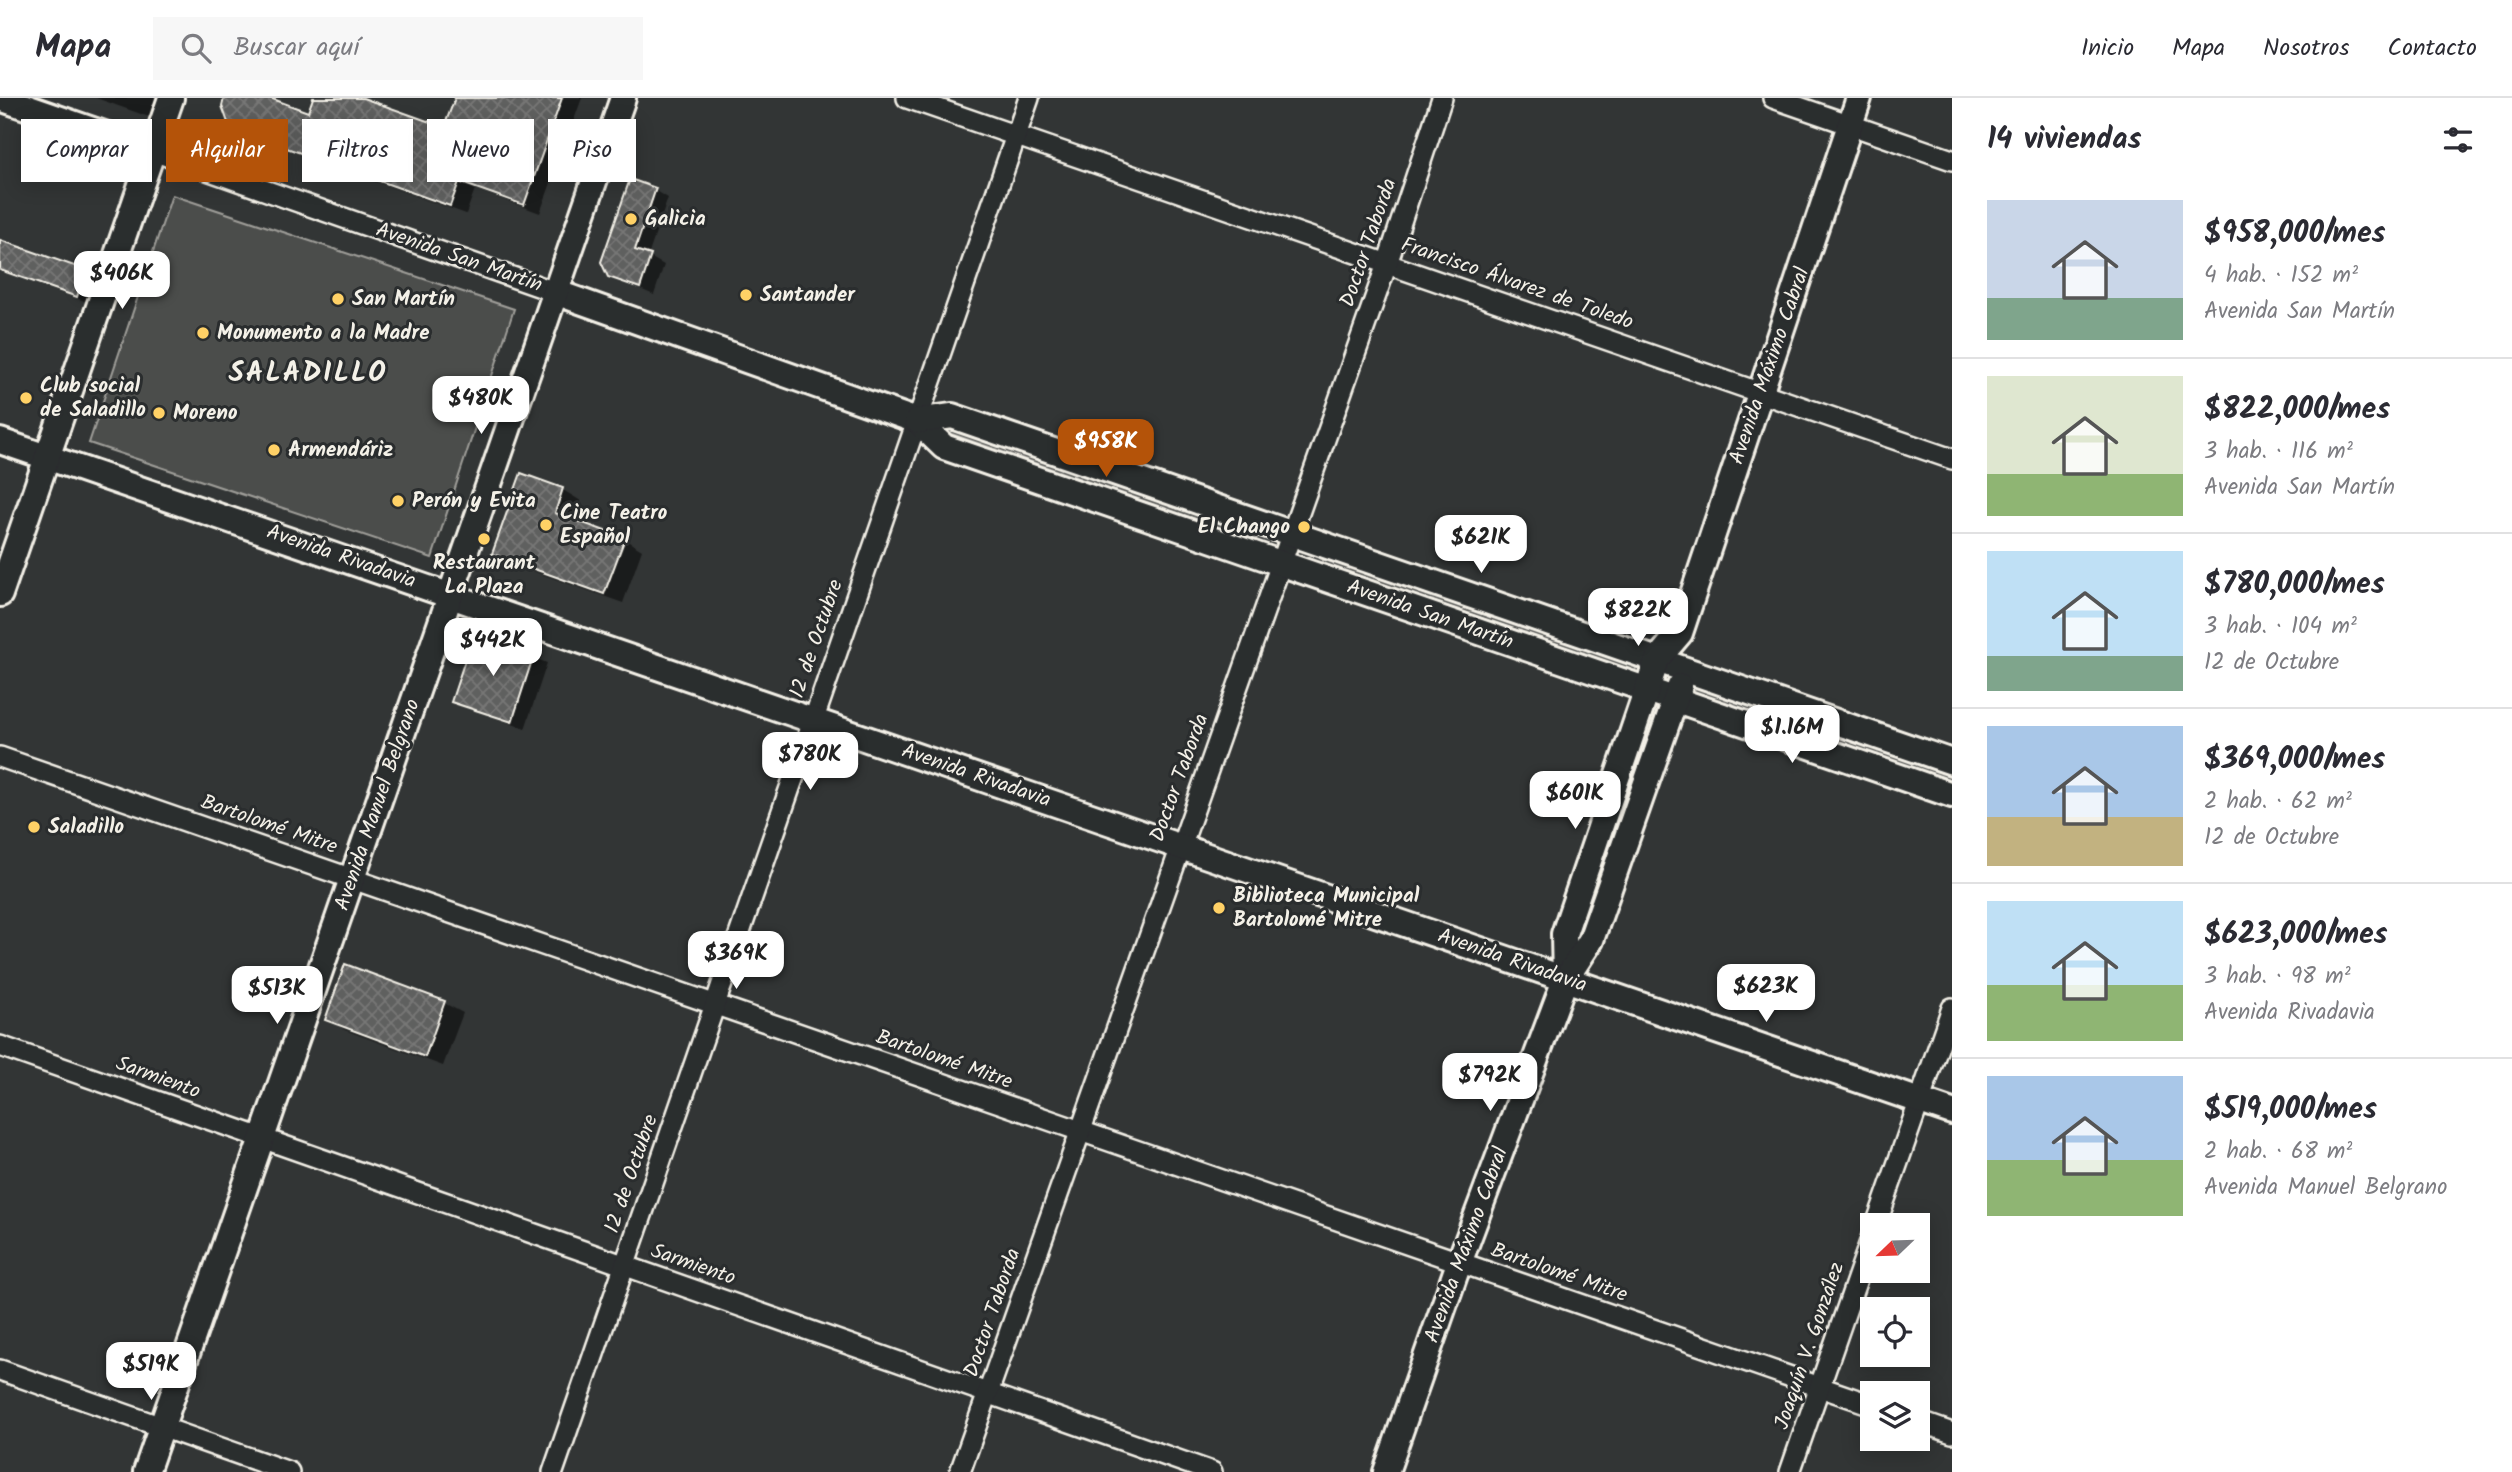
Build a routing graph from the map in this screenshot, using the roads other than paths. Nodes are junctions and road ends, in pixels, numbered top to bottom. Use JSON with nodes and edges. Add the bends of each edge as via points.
{"nodes":[{"id":1,"x":0,"y":98,"type":"edge"},
{"id":2,"x":171,"y":98,"type":"edge"},
{"id":3,"x":623,"y":98,"type":"edge"},
{"id":4,"x":907,"y":98,"type":"edge"},
{"id":5,"x":1028,"y":98,"type":"edge"},
{"id":6,"x":1442,"y":98,"type":"edge"},
{"id":7,"x":1773,"y":98,"type":"edge"},
{"id":8,"x":1859,"y":98,"type":"edge"},
{"id":9,"x":1850,"y":125,"type":"junction"},
{"id":10,"x":1016,"y":135,"type":"junction"},
{"id":11,"x":153,"y":150,"type":"junction"},
{"id":12,"x":1952,"y":160,"type":"edge"},
{"id":13,"x":1387,"y":264,"type":"junction"},
{"id":14,"x":555,"y":292,"type":"junction"},
{"id":15,"x":1760,"y":393,"type":"junction"},
{"id":16,"x":917,"y":421,"type":"junction"},
{"id":17,"x":0,"y":441,"type":"edge"},
{"id":18,"x":47,"y":457,"type":"junction"},
{"id":19,"x":1952,"y":459,"type":"edge"},
{"id":20,"x":1291,"y":533,"type":"junction"},
{"id":21,"x":1280,"y":563,"type":"junction"},
{"id":22,"x":0,"y":594,"type":"edge"},
{"id":23,"x":450,"y":595,"type":"junction"},
{"id":24,"x":1680,"y":633,"type":"junction"},
{"id":25,"x":1657,"y":660,"type":"junction"},
{"id":26,"x":1685,"y":669,"type":"junction"},
{"id":27,"x":1647,"y":691,"type":"junction"},
{"id":28,"x":1677,"y":701,"type":"junction"},
{"id":29,"x":813,"y":720,"type":"junction"},
{"id":30,"x":0,"y":757,"type":"edge"},
{"id":31,"x":1952,"y":762,"type":"edge"},
{"id":32,"x":1952,"y":795,"type":"edge"},
{"id":33,"x":1180,"y":846,"type":"junction"},
{"id":34,"x":354,"y":878,"type":"junction"},
{"id":35,"x":1565,"y":980,"type":"junction"},
{"id":36,"x":715,"y":1004,"type":"junction"},
{"id":37,"x":1952,"y":1008,"type":"edge"},
{"id":38,"x":0,"y":1046,"type":"edge"},
{"id":39,"x":1920,"y":1101,"type":"junction"},
{"id":40,"x":1952,"y":1112,"type":"edge"},
{"id":41,"x":1079,"y":1131,"type":"junction"},
{"id":42,"x":261,"y":1139,"type":"junction"},
{"id":43,"x":1880,"y":1213,"type":"edge"},
{"id":44,"x":1459,"y":1263,"type":"junction"},
{"id":45,"x":624,"y":1265,"type":"junction"},
{"id":46,"x":1860,"y":1271,"type":"edge"},
{"id":47,"x":0,"y":1370,"type":"edge"},
{"id":48,"x":1820,"y":1387,"type":"junction"},
{"id":49,"x":989,"y":1394,"type":"junction"},
{"id":50,"x":1860,"y":1401,"type":"edge"},
{"id":51,"x":1930,"y":1425,"type":"edge"},
{"id":52,"x":162,"y":1427,"type":"junction"},
{"id":53,"x":1952,"y":1433,"type":"edge"},
{"id":54,"x":146,"y":1472,"type":"edge"},
{"id":55,"x":289,"y":1472,"type":"edge"},
{"id":56,"x":553,"y":1472,"type":"edge"},
{"id":57,"x":960,"y":1472,"type":"edge"},
{"id":58,"x":1212,"y":1472,"type":"edge"},
{"id":59,"x":1386,"y":1472,"type":"edge"},
{"id":60,"x":1790,"y":1472,"type":"edge"}],
"edges":[{"from":1,"to":11,"type":"main road","name":"Avenida San Martín"},
{"from":2,"to":11,"type":"main road"},
{"from":3,"to":14,"type":"main road","name":"Avenida Manuel Belgrano"},
{"from":4,"to":10,"type":"street","name":"Francisco Álvarez de Toledo"},
{"from":5,"to":10,"type":"street","name":"12 de Octubre"},
{"from":6,"to":13,"type":"street","name":"Doctor Taborda"},
{"from":7,"to":9,"type":"street"},
{"from":8,"to":9,"type":"main road","name":"Avenida Máximo Cabral"},
{"from":9,"to":12,"type":"street"},
{"from":9,"to":15,"type":"main road","name":"Avenida Máximo Cabral"},
{"from":10,"to":13,"type":"street","name":"Francisco Álvarez de Toledo"},
{"from":10,"to":16,"type":"street","name":"12 de Octubre"},
{"from":11,"to":14,"type":"street","name":"Avenida San Martín"},
{"from":11,"to":18,"type":"main road"},
{"from":13,"to":15,"type":"street","name":"Francisco Álvarez de Toledo"},
{"from":13,"to":20,"type":"street","name":"Doctor Taborda"},
{"from":14,"to":16,"type":"main road","name":"Avenida San Martín"},
{"from":14,"to":23,"type":"main road","name":"Avenida Manuel Belgrano"},
{"from":15,"to":19,"type":"street","name":"Francisco Álvarez de Toledo"},
{"from":15,"to":24,"type":"main road","name":"Avenida Máximo Cabral"},
{"from":16,"to":20,"type":"main road","name":"Avenida San Martín","via":[[952,416]]},
{"from":16,"to":21,"type":"main road","name":"Avenida San Martín","via":[[944,447]]},
{"from":16,"to":29,"type":"street","name":"12 de Octubre"},
{"from":17,"to":18,"type":"main road","name":"Avenida Rivadavia"},
{"from":18,"to":22,"type":"main road"},
{"from":18,"to":23,"type":"main road","name":"Avenida Rivadavia"},
{"from":20,"to":21,"type":"street","name":"Doctor Taborda"},
{"from":20,"to":25,"type":"main road","name":"Avenida San Martín"},
{"from":21,"to":27,"type":"main road","name":"Avenida San Martín"},
{"from":21,"to":33,"type":"street","name":"Doctor Taborda"},
{"from":23,"to":29,"type":"main road","name":"Avenida Rivadavia"},
{"from":23,"to":34,"type":"main road","name":"Avenida Manuel Belgrano"},
{"from":24,"to":25,"type":"main road","name":"Avenida Máximo Cabral"},
{"from":24,"to":26,"type":"main road","name":"Avenida Máximo Cabral"},
{"from":25,"to":26,"type":"main road","name":"Avenida San Martín"},
{"from":25,"to":27,"type":"main road","name":"Avenida Máximo Cabral"},
{"from":26,"to":28,"type":"main road","name":"Avenida Máximo Cabral"},
{"from":26,"to":31,"type":"main road","name":"Avenida San Martín"},
{"from":27,"to":28,"type":"main road","name":"Avenida San Martín"},
{"from":27,"to":35,"type":"main road","name":"Avenida Máximo Cabral","via":[[1564,933]]},
{"from":28,"to":32,"type":"main road","name":"Avenida San Martín"},
{"from":28,"to":35,"type":"main road","name":"Avenida Máximo Cabral","via":[[1591,940]]},
{"from":29,"to":33,"type":"main road","name":"Avenida Rivadavia"},
{"from":29,"to":36,"type":"street","name":"12 de Octubre"},
{"from":30,"to":34,"type":"street","name":"Bartolomé Mitre"},
{"from":33,"to":35,"type":"main road","name":"Avenida Rivadavia"},
{"from":33,"to":41,"type":"street","name":"Doctor Taborda"},
{"from":34,"to":36,"type":"street","name":"Bartolomé Mitre"},
{"from":34,"to":42,"type":"main road","name":"Avenida Manuel Belgrano"},
{"from":35,"to":39,"type":"main road","name":"Avenida Rivadavia"},
{"from":35,"to":44,"type":"main road","name":"Avenida Máximo Cabral"},
{"from":36,"to":41,"type":"street","name":"Bartolomé Mitre"},
{"from":36,"to":45,"type":"street","name":"12 de Octubre"},
{"from":37,"to":39,"type":"street"},
{"from":38,"to":42,"type":"street","name":"Sarmiento"},
{"from":39,"to":40,"type":"main road","name":"Avenida Rivadavia"},
{"from":39,"to":43,"type":"street"},
{"from":41,"to":44,"type":"street","name":"Bartolomé Mitre"},
{"from":41,"to":49,"type":"street","name":"Doctor Taborda"},
{"from":42,"to":45,"type":"street","name":"Sarmiento"},
{"from":42,"to":52,"type":"main road","name":"Avenida Manuel Belgrano"},
{"from":44,"to":48,"type":"street","name":"Bartolomé Mitre"},
{"from":44,"to":59,"type":"main road","name":"Avenida Máximo Cabral"},
{"from":45,"to":49,"type":"street","name":"Sarmiento"},
{"from":45,"to":56,"type":"street","name":"12 de Octubre"},
{"from":46,"to":48,"type":"street","name":"Joaquín V. González"},
{"from":47,"to":52,"type":"street"},
{"from":48,"to":50,"type":"street","name":"Bartolomé Mitre"},
{"from":48,"to":60,"type":"street","name":"Joaquín V. González"},
{"from":49,"to":57,"type":"street","name":"Doctor Taborda"},
{"from":49,"to":58,"type":"street","name":"Sarmiento"},
{"from":51,"to":53,"type":"street"},
{"from":52,"to":54,"type":"main road","name":"Avenida Manuel Belgrano"},
{"from":52,"to":55,"type":"street"}]}
